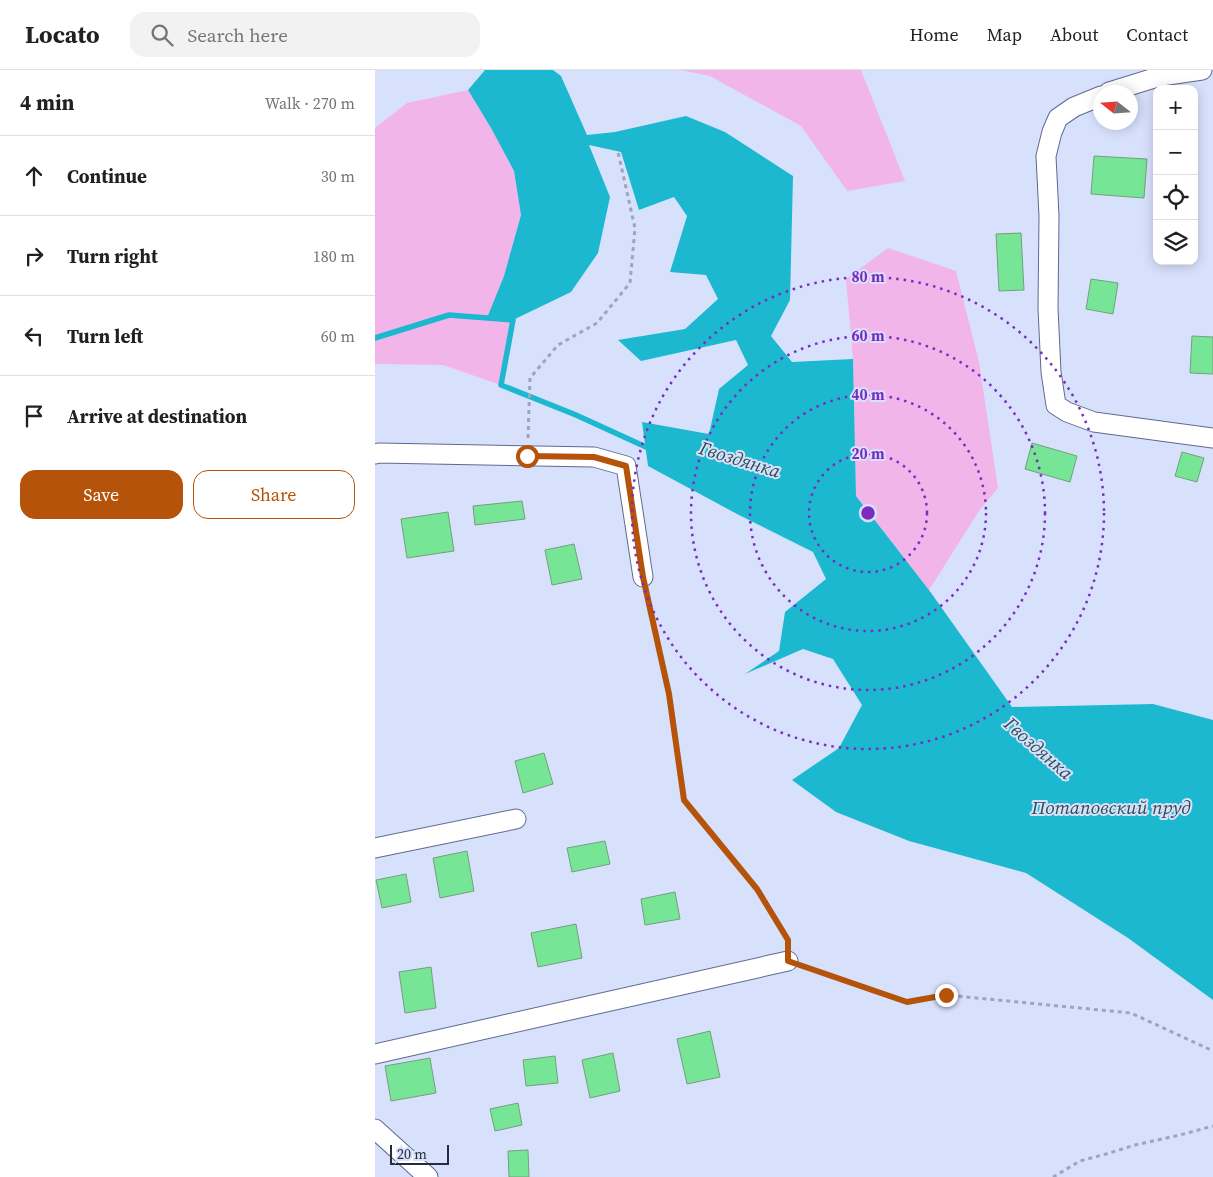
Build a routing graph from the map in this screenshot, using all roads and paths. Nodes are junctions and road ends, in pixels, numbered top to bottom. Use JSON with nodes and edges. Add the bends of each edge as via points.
{"nodes":[{"id":1,"x":1202,"y":70,"type":"edge"},
{"id":2,"x":1132,"y":85,"type":"edge"},
{"id":3,"x":1093,"y":99,"type":"edge"},
{"id":4,"x":618,"y":152,"type":"dead end"},
{"id":5,"x":1213,"y":438,"type":"edge"},
{"id":6,"x":375,"y":454,"type":"edge"},
{"id":7,"x":527,"y":456,"type":"junction"},
{"id":8,"x":643,"y":577,"type":"joint"},
{"id":9,"x":516,"y":819,"type":"dead end"},
{"id":10,"x":375,"y":848,"type":"edge"},
{"id":11,"x":788,"y":961,"type":"junction"},
{"id":12,"x":1213,"y":1051,"type":"edge"},
{"id":13,"x":375,"y":1054,"type":"edge"},
{"id":14,"x":1213,"y":1126,"type":"edge"},
{"id":15,"x":375,"y":1129,"type":"edge"},
{"id":16,"x":428,"y":1177,"type":"edge"},
{"id":17,"x":1053,"y":1177,"type":"edge"}],
"edges":[{"from":1,"to":2,"type":"street","via":[[1161,76]]},
{"from":3,"to":5,"type":"street","via":[[1058,118],[1046,156],[1051,372],[1057,404],[1067,412],[1094,422]]},
{"from":4,"to":7,"type":"path","via":[[635,228],[630,283],[597,323],[558,345],[530,378]]},
{"from":6,"to":7,"type":"street"},
{"from":7,"to":8,"type":"street","via":[[594,457],[626,466]]},
{"from":8,"to":11,"type":"path","via":[[669,694],[684,800],[757,889],[788,940]]},
{"from":9,"to":10,"type":"street"},
{"from":11,"to":12,"type":"path","via":[[907,1002],[946,995],[1131,1013]]},
{"from":11,"to":13,"type":"street"},
{"from":14,"to":17,"type":"path","via":[[1080,1161]]},
{"from":15,"to":16,"type":"street"}]}
